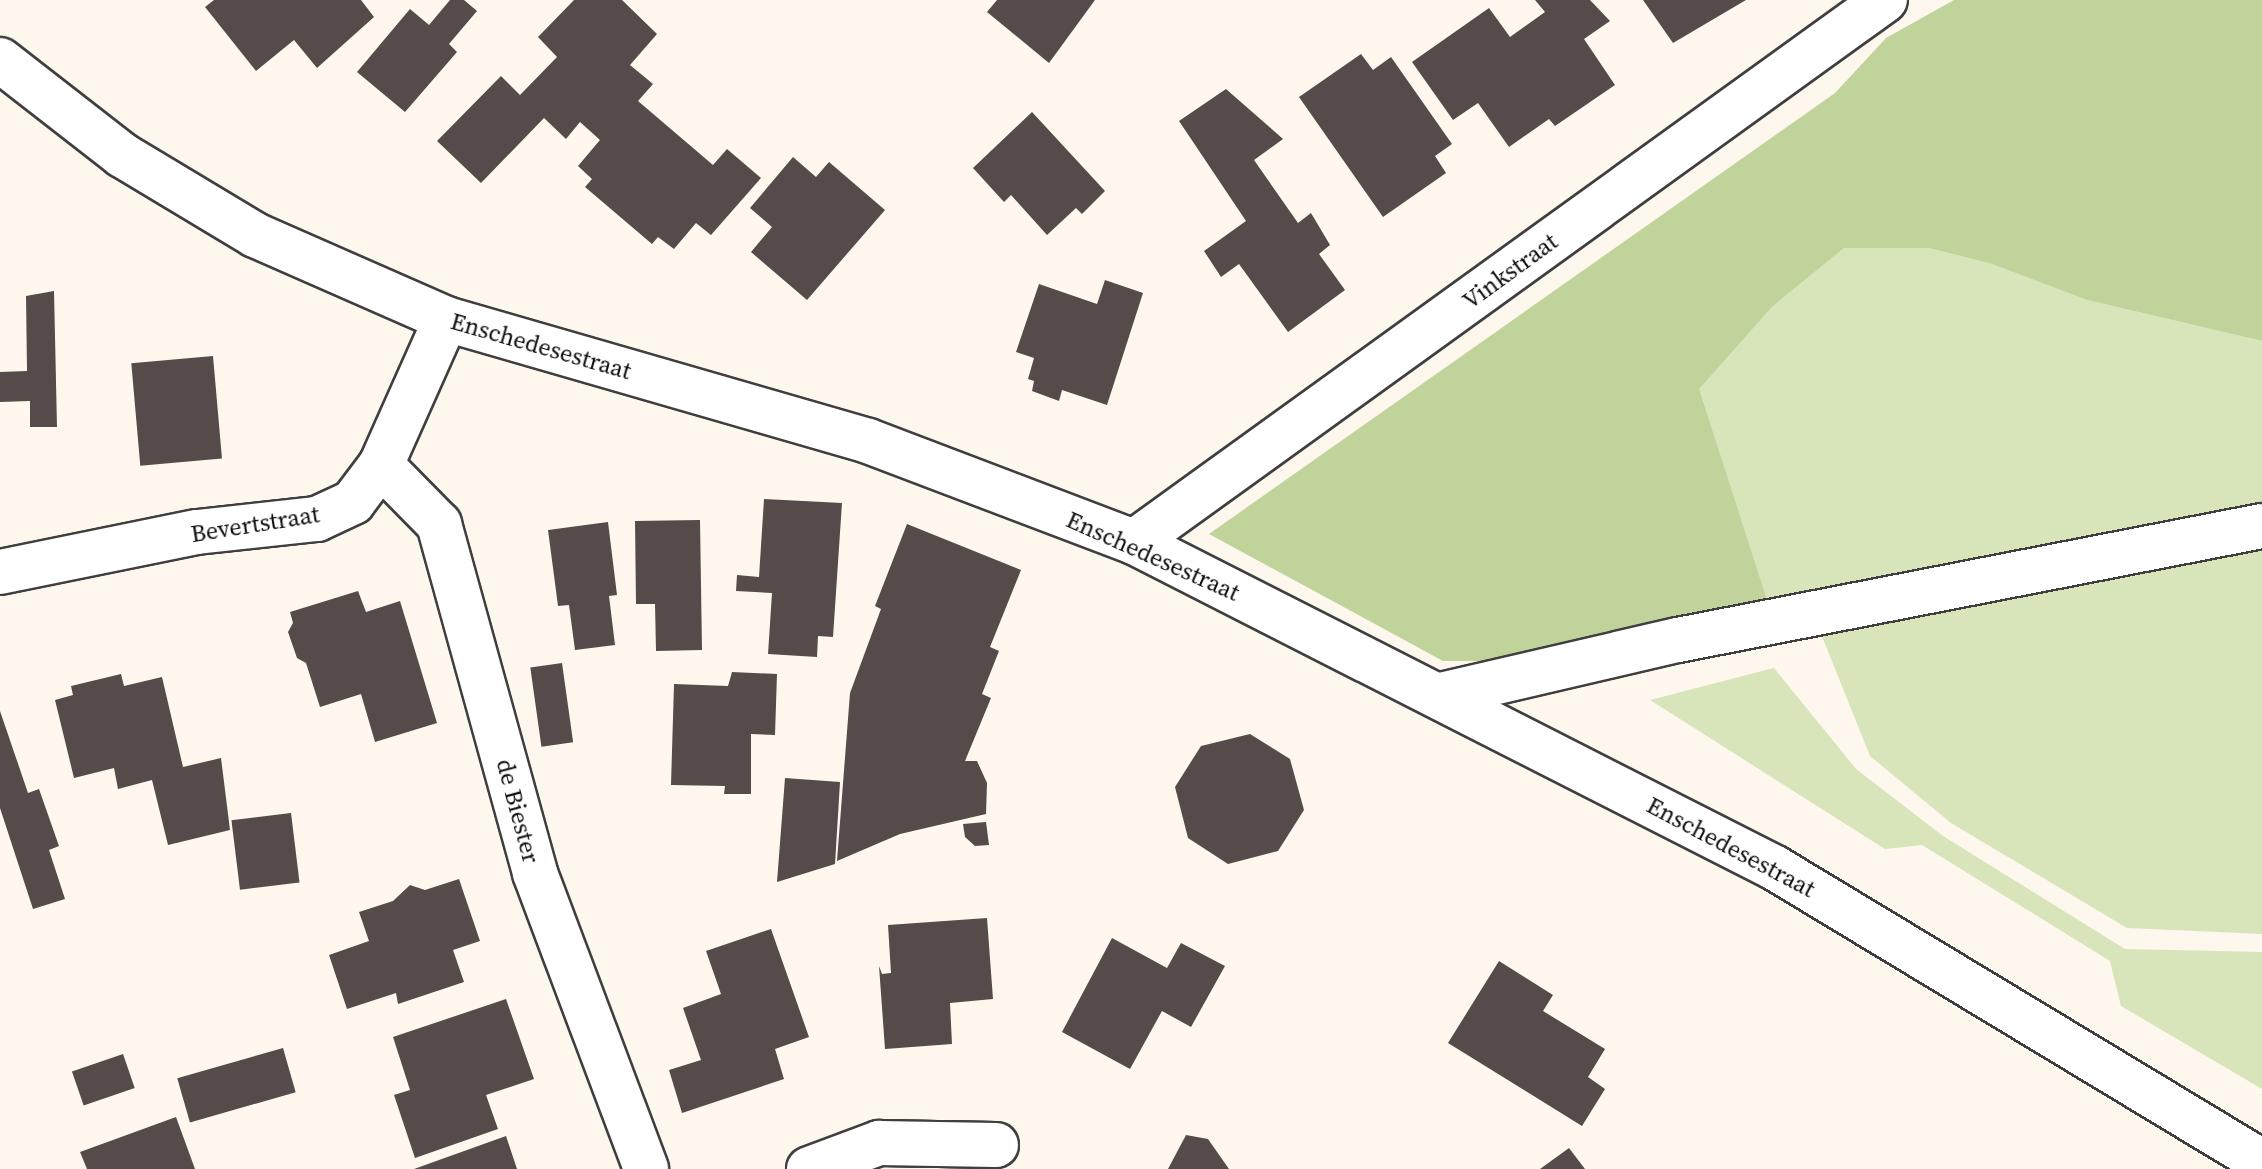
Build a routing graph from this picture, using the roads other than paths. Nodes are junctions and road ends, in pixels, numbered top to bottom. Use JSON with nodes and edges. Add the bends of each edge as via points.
{"nodes":[{"id":1,"x":1885,"y":0,"type":"edge"},
{"id":2,"x":0,"y":60,"type":"edge"},
{"id":3,"x":446,"y":319,"type":"junction"},
{"id":4,"x":381,"y":465,"type":"junction"},
{"id":5,"x":2262,"y":526,"type":"edge"},
{"id":6,"x":1134,"y":542,"type":"junction"},
{"id":7,"x":0,"y":572,"type":"edge"},
{"id":8,"x":1441,"y":695,"type":"junction"},
{"id":9,"x":996,"y":1145,"type":"dead end"},
{"id":10,"x":2262,"y":1162,"type":"edge"},
{"id":11,"x":646,"y":1169,"type":"edge"},
{"id":12,"x":809,"y":1169,"type":"edge"}],
"edges":[{"from":1,"to":6,"type":"street","name":"Vinkstraat"},
{"from":2,"to":3,"type":"street","name":"Enschedesestraat","via":[[122,155],[255,235]]},
{"from":3,"to":4,"type":"street","name":"Bevertstraat"},
{"from":3,"to":6,"type":"street","name":"Enschedesestraat","via":[[868,441]]},
{"from":4,"to":7,"type":"street","name":"Bevertstraat","via":[[353,502],[317,519],[197,532]]},
{"from":4,"to":11,"type":"street","name":"de Biester","via":[[439,524],[535,873]]},
{"from":5,"to":8,"type":"street","via":[[1678,640]]},
{"from":6,"to":8,"type":"street","name":"Enschedesestraat"},
{"from":8,"to":10,"type":"street","name":"Enschedesestraat","via":[[1775,868]]},
{"from":9,"to":12,"type":"street","via":[[879,1143]]}]}
